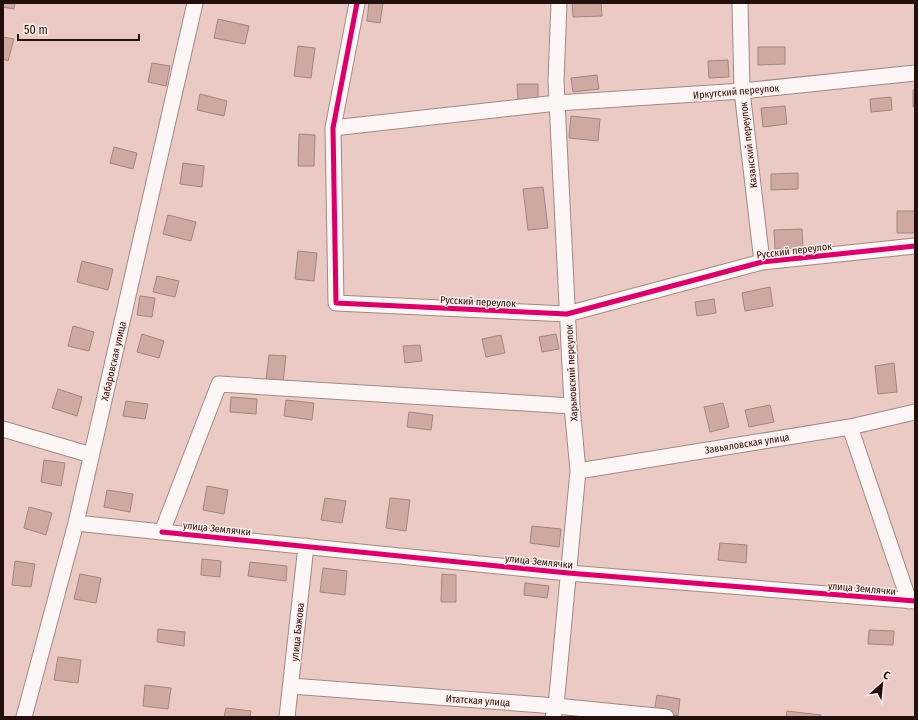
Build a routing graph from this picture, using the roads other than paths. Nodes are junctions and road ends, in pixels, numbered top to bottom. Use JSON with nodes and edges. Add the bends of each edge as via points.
{"nodes":[{"id":1,"x":194,"y":3,"type":"edge"},
{"id":2,"x":357,"y":3,"type":"edge"},
{"id":3,"x":560,"y":3,"type":"edge"},
{"id":4,"x":740,"y":3,"type":"edge"},
{"id":5,"x":915,"y":73,"type":"edge"},
{"id":6,"x":742,"y":91,"type":"junction"},
{"id":7,"x":557,"y":103,"type":"junction"},
{"id":8,"x":333,"y":128,"type":"junction"},
{"id":9,"x":915,"y":246,"type":"edge"},
{"id":10,"x":762,"y":262,"type":"junction"},
{"id":11,"x":567,"y":314,"type":"junction"},
{"id":12,"x":572,"y":406,"type":"junction"},
{"id":13,"x":915,"y":412,"type":"edge"},
{"id":14,"x":850,"y":426,"type":"junction"},
{"id":15,"x":3,"y":429,"type":"edge"},
{"id":16,"x":92,"y":455,"type":"junction"},
{"id":17,"x":578,"y":471,"type":"junction"},
{"id":18,"x":76,"y":523,"type":"junction"},
{"id":19,"x":162,"y":532,"type":"junction"},
{"id":20,"x":306,"y":546,"type":"junction"},
{"id":21,"x":568,"y":573,"type":"junction"},
{"id":22,"x":912,"y":601,"type":"edge"},
{"id":23,"x":291,"y":686,"type":"junction"},
{"id":24,"x":554,"y":712,"type":"edge"},
{"id":25,"x":24,"y":717,"type":"edge"},
{"id":26,"x":287,"y":717,"type":"edge"},
{"id":27,"x":666,"y":717,"type":"edge"}],
"edges":[{"from":1,"to":16,"type":"street","name":"Хабаровская улица"},
{"from":2,"to":8,"type":"street","name":"Русский переулок"},
{"from":3,"to":7,"type":"street","name":"Харьковский переулок"},
{"from":4,"to":6,"type":"street","name":"Казанский переулок"},
{"from":5,"to":6,"type":"street","name":"Иркутский переулок"},
{"from":6,"to":7,"type":"street","name":"Иркутский переулок"},
{"from":6,"to":10,"type":"street","name":"Казанский переулок"},
{"from":7,"to":8,"type":"street","name":"Иркутский переулок"},
{"from":7,"to":11,"type":"street","name":"Харьковский переулок"},
{"from":8,"to":11,"type":"street","name":"Русский переулок","via":[[336,303]]},
{"from":9,"to":10,"type":"street","name":"Русский переулок"},
{"from":10,"to":11,"type":"street","name":"Русский переулок"},
{"from":11,"to":12,"type":"street","name":"Харьковский переулок"},
{"from":12,"to":17,"type":"street","name":"Харьковский переулок"},
{"from":12,"to":19,"type":"street","via":[[219,384]]},
{"from":13,"to":14,"type":"street","name":"Завьяловская улица"},
{"from":14,"to":17,"type":"street","name":"Завьяловская улица"},
{"from":14,"to":22,"type":"street"},
{"from":15,"to":16,"type":"street"},
{"from":16,"to":18,"type":"street","name":"Хабаровская улица"},
{"from":17,"to":21,"type":"street","name":"Харьковский переулок"},
{"from":18,"to":19,"type":"street","name":"улица Землячки"},
{"from":18,"to":25,"type":"street","name":"Хабаровская улица"},
{"from":19,"to":20,"type":"street","name":"улица Землячки"},
{"from":20,"to":21,"type":"street","name":"улица Землячки"},
{"from":20,"to":23,"type":"street","name":"улица Бажова"},
{"from":21,"to":22,"type":"street","name":"улица Землячки"},
{"from":21,"to":24,"type":"street","name":"Харьковский переулок"},
{"from":23,"to":24,"type":"street","name":"Итатская улица"},
{"from":23,"to":26,"type":"street","name":"улица Бажова"},
{"from":24,"to":27,"type":"street","name":"Итатская улица"}]}
